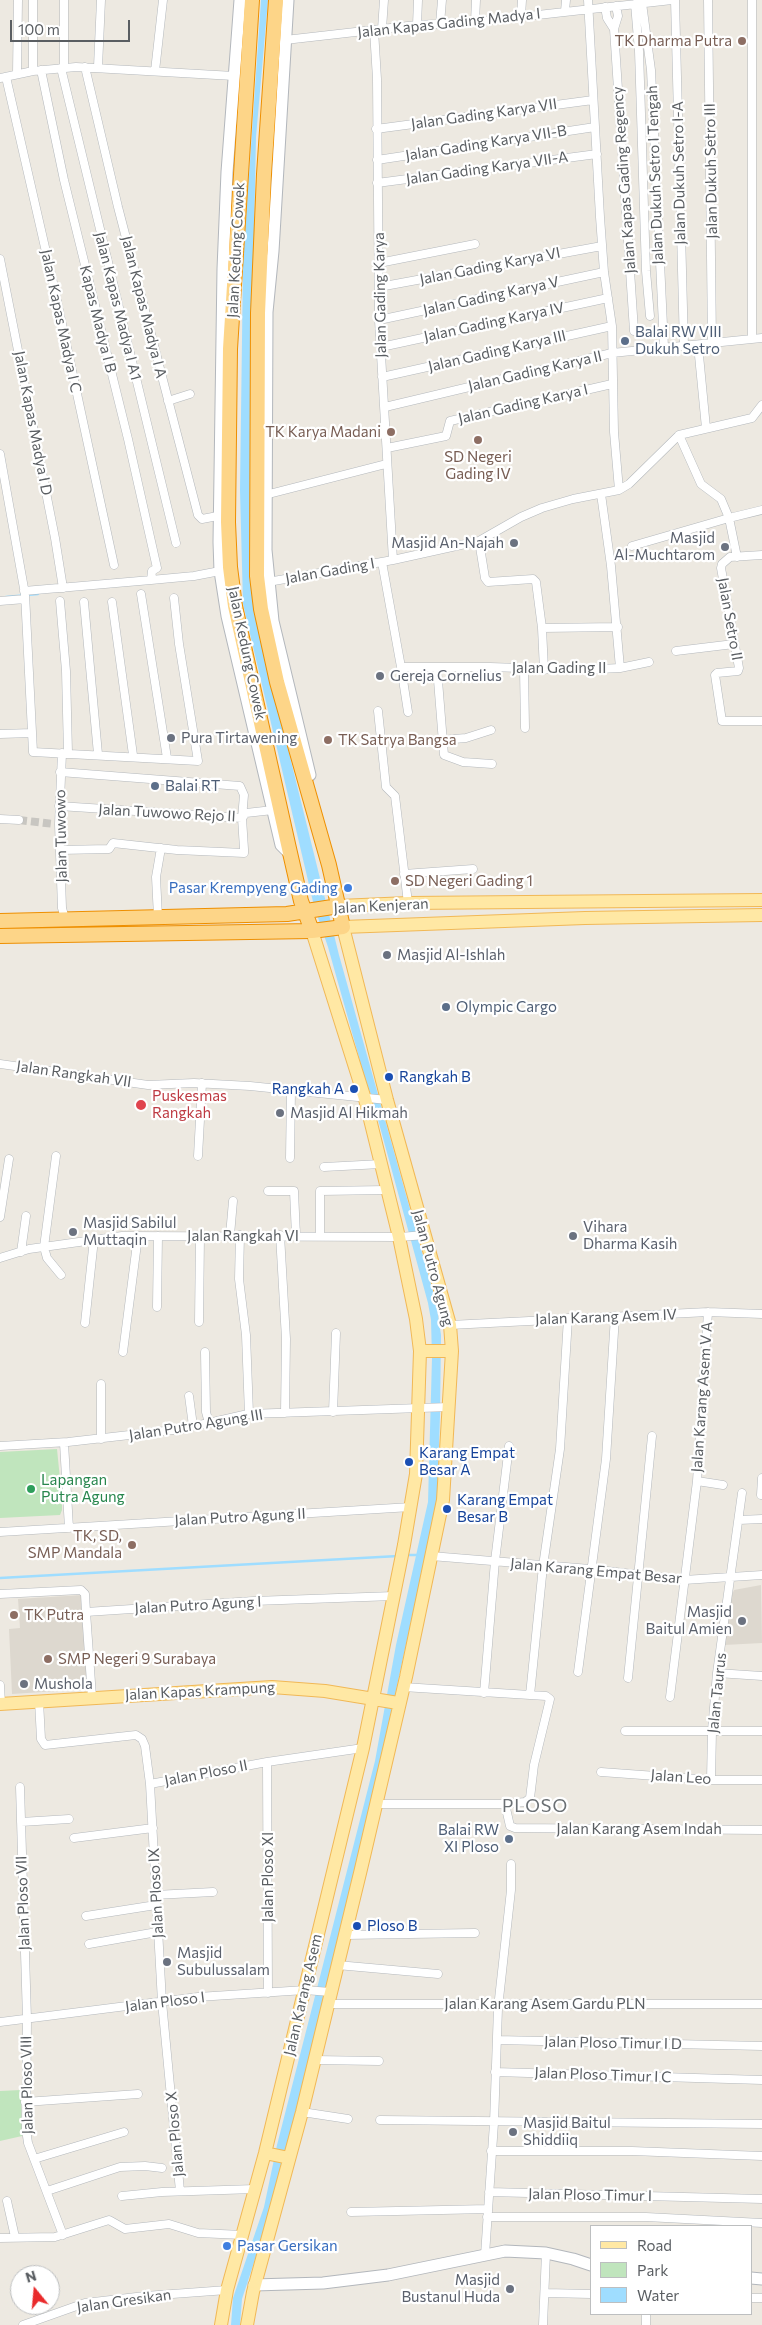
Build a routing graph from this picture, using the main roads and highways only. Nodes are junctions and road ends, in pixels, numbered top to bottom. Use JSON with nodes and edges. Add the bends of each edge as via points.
{"nodes":[{"id":1,"x":240,"y":0,"type":"edge"},
{"id":2,"x":252,"y":0,"type":"edge"},
{"id":3,"x":276,"y":0,"type":"edge"},
{"id":4,"x":288,"y":0,"type":"edge"},
{"id":5,"x":272,"y":57,"type":"junction"},
{"id":6,"x":242,"y":131,"type":"junction"},
{"id":7,"x":264,"y":174,"type":"junction"},
{"id":8,"x":236,"y":258,"type":"junction"},
{"id":9,"x":224,"y":515,"type":"junction"},
{"id":10,"x":261,"y":516,"type":"junction"},
{"id":11,"x":225,"y":574,"type":"junction"},
{"id":12,"x":317,"y":825,"type":"junction"},
{"id":13,"x":291,"y":856,"type":"junction"},
{"id":14,"x":762,"y":900,"type":"edge"},
{"id":15,"x":336,"y":907,"type":"junction"},
{"id":16,"x":308,"y":912,"type":"junction"},
{"id":17,"x":762,"y":915,"type":"edge"},
{"id":18,"x":0,"y":920,"type":"edge"},
{"id":19,"x":340,"y":927,"type":"junction"},
{"id":20,"x":314,"y":931,"type":"junction"},
{"id":21,"x":0,"y":936,"type":"edge"},
{"id":22,"x":423,"y":1351,"type":"junction"},
{"id":23,"x":447,"y":1351,"type":"junction"},
{"id":24,"x":374,"y":1698,"type":"junction"},
{"id":25,"x":397,"y":1703,"type":"junction"},
{"id":26,"x":1,"y":1704,"type":"edge"},
{"id":27,"x":266,"y":2153,"type":"junction"},
{"id":28,"x":288,"y":2158,"type":"junction"},
{"id":29,"x":590,"y":2266,"type":"edge"},
{"id":30,"x":254,"y":2286,"type":"junction"},
{"id":31,"x":221,"y":2325,"type":"edge"},
{"id":32,"x":247,"y":2325,"type":"edge"}],
"edges":[{"from":1,"to":9,"type":"main road","name":"Jalan Kedung Cowek","via":[[223,269]]},
{"from":2,"to":6,"type":"highway","name":"Jalan Kedung Cowek"},
{"from":3,"to":5,"type":"highway","name":"Jalan Kedung Cowek"},
{"from":4,"to":10,"type":"main road","name":"Jalan Kedung Cowek","via":[[267,312],[265,495]]},
{"from":5,"to":6,"type":"highway","via":[[268,67],[262,139],[253,143]]},
{"from":5,"to":7,"type":"highway","name":"Jalan Kedung Cowek"},
{"from":6,"to":8,"type":"highway","name":"Jalan Kedung Cowek"},
{"from":7,"to":8,"type":"highway","via":[[262,168],[252,162],[245,166]]},
{"from":7,"to":10,"type":"highway","name":"Jalan Kedung Cowek","via":[[258,313]]},
{"from":8,"to":9,"type":"highway","name":"Jalan Kedung Cowek"},
{"from":9,"to":11,"type":"highway","name":"Jalan Kedung Cowek"},
{"from":10,"to":12,"type":"main road","name":"Jalan Kedung Cowek","via":[[273,621],[318,810]]},
{"from":10,"to":12,"type":"highway","name":"Jalan Kedung Cowek","via":[[257,576],[261,609],[277,682]]},
{"from":11,"to":13,"type":"highway","name":"Jalan Kedung Cowek"},
{"from":11,"to":13,"type":"main road","name":"Jalan Kedung Cowek","via":[[227,616],[281,845]]},
{"from":12,"to":15,"type":"highway"},
{"from":13,"to":16,"type":"highway"},
{"from":14,"to":15,"type":"main road","name":"Jalan Kenjeran"},
{"from":15,"to":16,"type":"highway","name":"Jalan Kenjeran"},
{"from":15,"to":19,"type":"highway"},
{"from":16,"to":18,"type":"highway","name":"Jalan Kenjeran"},
{"from":16,"to":20,"type":"highway"},
{"from":17,"to":19,"type":"main road","name":"Jalan Kenjeran"},
{"from":19,"to":20,"type":"highway","name":"Jalan Kenjeran"},
{"from":19,"to":23,"type":"main road","name":"Jalan Putro Agung","via":[[384,1100],[450,1324]]},
{"from":20,"to":21,"type":"highway","name":"Jalan Kenjeran"},
{"from":20,"to":22,"type":"main road","name":"Jalan Putro Agung","via":[[367,1099],[381,1164],[403,1236]]},
{"from":22,"to":23,"type":"main road"},
{"from":22,"to":24,"type":"main road","name":"Jalan Putro Agung","via":[[416,1474]]},
{"from":23,"to":25,"type":"main road","name":"Jalan Putro Agung","via":[[443,1500]]},
{"from":24,"to":25,"type":"main road","name":"Jalan Kapas Krampung"},
{"from":24,"to":26,"type":"main road","name":"Jalan Kapas Krampung","via":[[287,1687]]},
{"from":24,"to":27,"type":"main road","name":"Jalan Karang Asem"},
{"from":25,"to":28,"type":"main road","name":"Jalan Karang Asem","via":[[345,1935]]},
{"from":27,"to":28,"type":"main road"},
{"from":27,"to":31,"type":"main road","name":"Jalan Karang Asem","via":[[227,2290]]},
{"from":28,"to":30,"type":"main road","name":"Jalan Karang Asem"},
{"from":29,"to":30,"type":"main road","via":[[574,2258],[518,2251],[485,2254],[388,2275],[323,2283]]},
{"from":30,"to":32,"type":"main road","name":"Jalan Karang Asem"}]}
